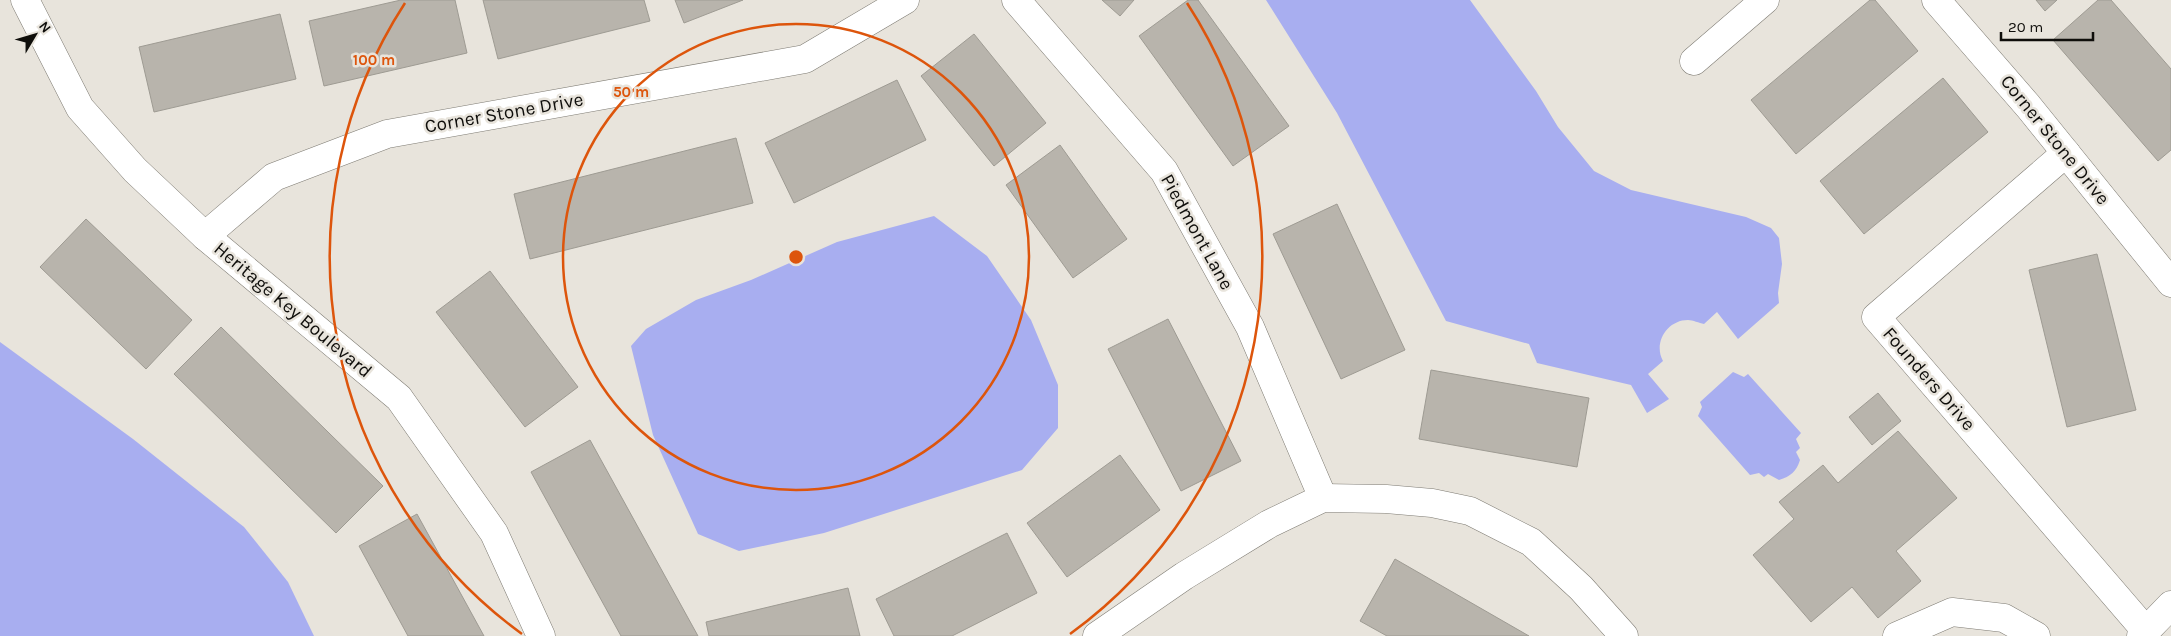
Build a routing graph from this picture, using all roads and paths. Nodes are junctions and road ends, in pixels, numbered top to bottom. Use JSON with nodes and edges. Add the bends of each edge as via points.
{"nodes":[{"id":1,"x":25,"y":0,"type":"edge"},
{"id":2,"x":905,"y":0,"type":"edge"},
{"id":3,"x":1016,"y":0,"type":"edge"},
{"id":4,"x":1765,"y":0,"type":"edge"},
{"id":5,"x":1936,"y":0,"type":"edge"},
{"id":6,"x":1694,"y":61,"type":"dead end"},
{"id":7,"x":2066,"y":153,"type":"junction"},
{"id":8,"x":205,"y":236,"type":"junction"},
{"id":9,"x":2171,"y":283,"type":"edge"},
{"id":10,"x":1323,"y":498,"type":"junction"},
{"id":11,"x":2171,"y":605,"type":"edge"},
{"id":12,"x":2144,"y":633,"type":"edge"},
{"id":13,"x":540,"y":636,"type":"edge"},
{"id":14,"x":1097,"y":636,"type":"edge"},
{"id":15,"x":1624,"y":636,"type":"edge"},
{"id":16,"x":1897,"y":636,"type":"edge"},
{"id":17,"x":2036,"y":636,"type":"edge"}],
"edges":[{"from":1,"to":8,"type":"street","name":"Heritage Key Boulevard","via":[[80,108],[135,170]]},
{"from":2,"to":8,"type":"street","name":"Corner Stone Drive","via":[[805,59],[387,134],[274,177]]},
{"from":3,"to":10,"type":"street","name":"Piedmont Lane","via":[[1164,171],[1250,327]]},
{"from":4,"to":6,"type":"street"},
{"from":5,"to":7,"type":"street","name":"Corner Stone Drive"},
{"from":7,"to":9,"type":"street","name":"Corner Stone Drive"},
{"from":7,"to":12,"type":"street","name":"Founders Drive","via":[[1876,317]]},
{"from":8,"to":13,"type":"street","name":"Heritage Key Boulevard","via":[[399,398],[494,533]]},
{"from":10,"to":14,"type":"street","via":[[1269,524],[1184,576]]},
{"from":10,"to":15,"type":"street","via":[[1423,502],[1470,511],[1531,542],[1581,588]]},
{"from":11,"to":12,"type":"street"},
{"from":16,"to":17,"type":"street","via":[[1952,612],[2004,618]]}]}
